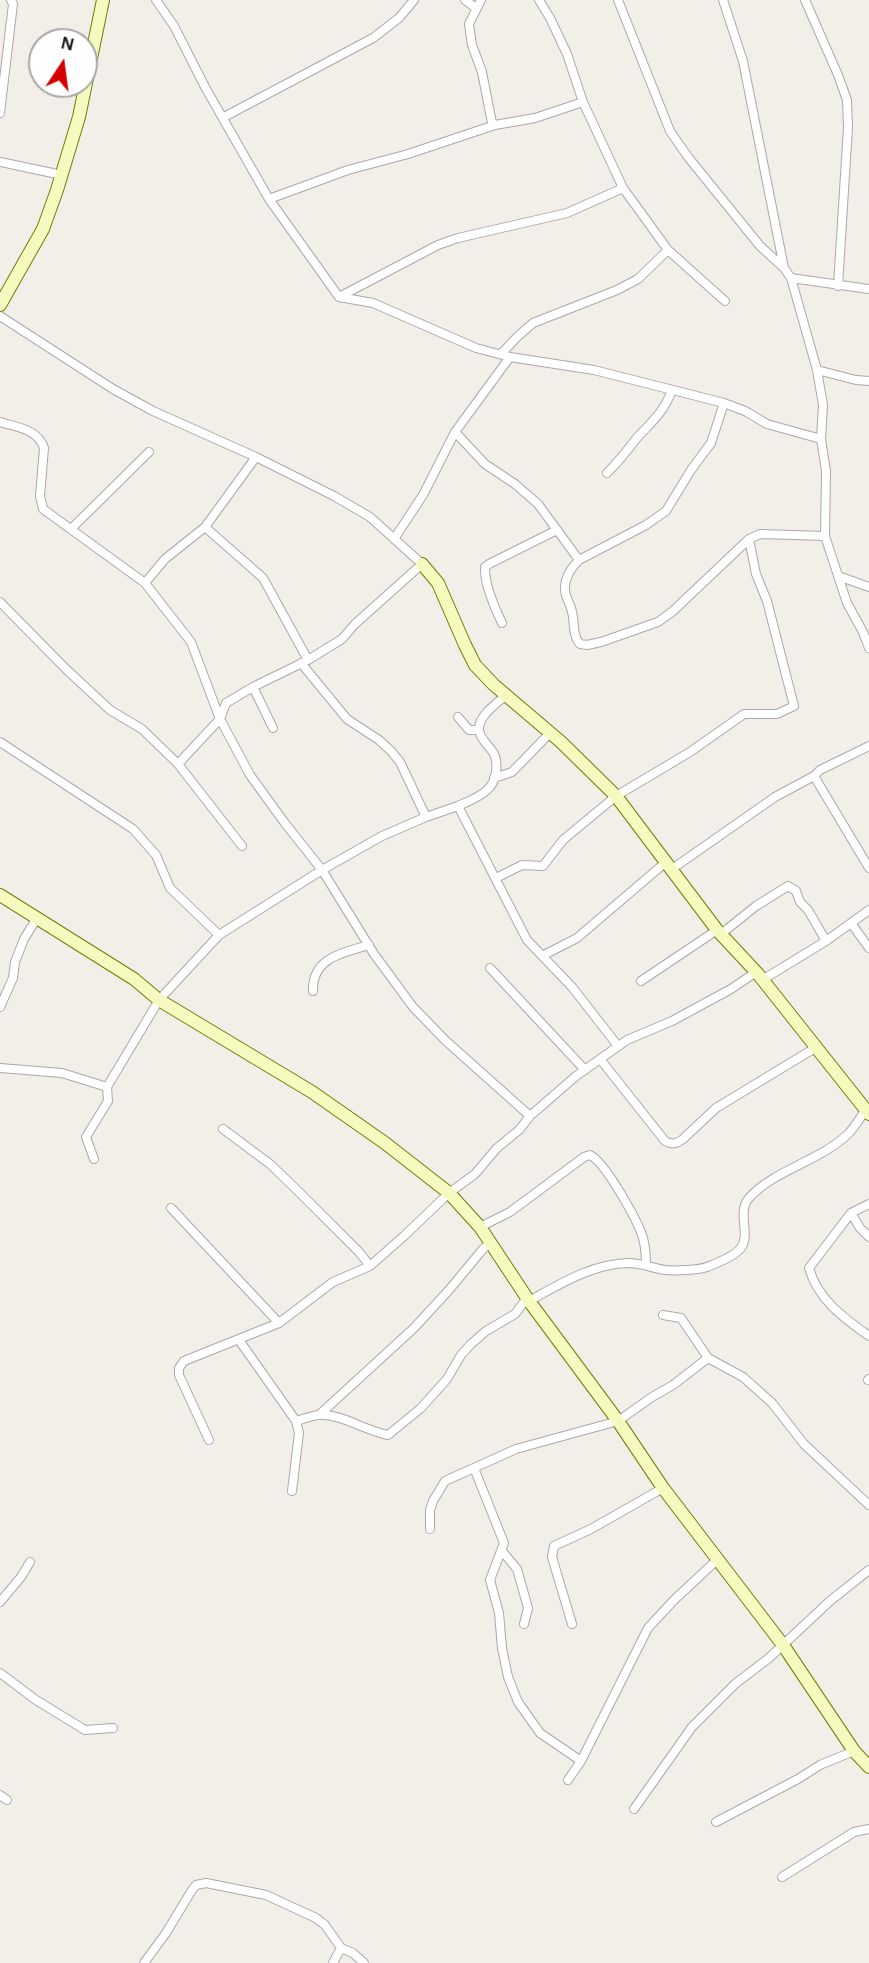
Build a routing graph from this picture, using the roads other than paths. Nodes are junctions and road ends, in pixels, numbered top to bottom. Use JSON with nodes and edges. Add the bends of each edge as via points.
{"nodes":[{"id":1,"x":11,"y":0,"type":"edge"},
{"id":2,"x":103,"y":0,"type":"edge"},
{"id":3,"x":156,"y":0,"type":"edge"},
{"id":4,"x":414,"y":0,"type":"edge"},
{"id":5,"x":465,"y":0,"type":"edge"},
{"id":6,"x":539,"y":0,"type":"edge"},
{"id":7,"x":618,"y":0,"type":"edge"},
{"id":8,"x":723,"y":0,"type":"edge"},
{"id":9,"x":805,"y":0,"type":"edge"},
{"id":10,"x":478,"y":4,"type":"edge"},
{"id":11,"x":583,"y":102,"type":"junction"},
{"id":12,"x":0,"y":113,"type":"edge"},
{"id":13,"x":224,"y":117,"type":"junction"},
{"id":14,"x":495,"y":125,"type":"junction"},
{"id":15,"x":0,"y":162,"type":"edge"},
{"id":16,"x":62,"y":174,"type":"junction"},
{"id":17,"x":623,"y":188,"type":"junction"},
{"id":18,"x":269,"y":198,"type":"junction"},
{"id":19,"x":668,"y":250,"type":"junction"},
{"id":20,"x":785,"y":268,"type":"junction"},
{"id":21,"x":791,"y":278,"type":"junction"},
{"id":22,"x":838,"y":286,"type":"junction"},
{"id":23,"x":869,"y":289,"type":"edge"},
{"id":24,"x":339,"y":297,"type":"junction"},
{"id":25,"x":724,"y":301,"type":"dead end"},
{"id":26,"x":0,"y":305,"type":"edge"},
{"id":27,"x":0,"y":316,"type":"edge"},
{"id":28,"x":506,"y":356,"type":"junction"},
{"id":29,"x":817,"y":370,"type":"junction"},
{"id":30,"x":869,"y":381,"type":"edge"},
{"id":31,"x":672,"y":390,"type":"junction"},
{"id":32,"x":724,"y":403,"type":"junction"},
{"id":33,"x":0,"y":422,"type":"edge"},
{"id":34,"x":455,"y":432,"type":"junction"},
{"id":35,"x":821,"y":439,"type":"junction"},
{"id":36,"x":149,"y":452,"type":"dead end"},
{"id":37,"x":256,"y":457,"type":"junction"},
{"id":38,"x":607,"y":473,"type":"dead end"},
{"id":39,"x":205,"y":527,"type":"junction"},
{"id":40,"x":71,"y":528,"type":"junction"},
{"id":41,"x":557,"y":530,"type":"junction"},
{"id":42,"x":825,"y":536,"type":"junction"},
{"id":43,"x":394,"y":539,"type":"junction"},
{"id":44,"x":749,"y":539,"type":"junction"},
{"id":45,"x":579,"y":560,"type":"junction"},
{"id":46,"x":422,"y":564,"type":"junction"},
{"id":47,"x":838,"y":576,"type":"junction"},
{"id":48,"x":145,"y":583,"type":"junction"},
{"id":49,"x":869,"y":587,"type":"edge"},
{"id":50,"x":0,"y":602,"type":"edge"},
{"id":51,"x":502,"y":623,"type":"dead end"},
{"id":52,"x":869,"y":648,"type":"edge"},
{"id":53,"x":305,"y":661,"type":"junction"},
{"id":54,"x":253,"y":687,"type":"junction"},
{"id":55,"x":505,"y":696,"type":"junction"},
{"id":56,"x":458,"y":717,"type":"dead end"},
{"id":57,"x":220,"y":719,"type":"junction"},
{"id":58,"x":274,"y":728,"type":"dead end"},
{"id":59,"x":479,"y":730,"type":"junction"},
{"id":60,"x":550,"y":733,"type":"junction"},
{"id":61,"x":0,"y":742,"type":"edge"},
{"id":62,"x":869,"y":746,"type":"edge"},
{"id":63,"x":496,"y":762,"type":"junction"},
{"id":64,"x":178,"y":764,"type":"junction"},
{"id":65,"x":512,"y":772,"type":"junction"},
{"id":66,"x":814,"y":776,"type":"junction"},
{"id":67,"x":494,"y":778,"type":"junction"},
{"id":68,"x":616,"y":796,"type":"junction"},
{"id":69,"x":458,"y":806,"type":"junction"},
{"id":70,"x":426,"y":817,"type":"junction"},
{"id":71,"x":242,"y":846,"type":"dead end"},
{"id":72,"x":669,"y":866,"type":"junction"},
{"id":73,"x":869,"y":868,"type":"edge"},
{"id":74,"x":322,"y":870,"type":"junction"},
{"id":75,"x":496,"y":878,"type":"junction"},
{"id":76,"x":0,"y":895,"type":"edge"},
{"id":77,"x":869,"y":910,"type":"edge"},
{"id":78,"x":37,"y":918,"type":"junction"},
{"id":79,"x":851,"y":923,"type":"junction"},
{"id":80,"x":719,"y":932,"type":"junction"},
{"id":81,"x":219,"y":934,"type":"junction"},
{"id":82,"x":826,"y":941,"type":"junction"},
{"id":83,"x":369,"y":945,"type":"junction"},
{"id":84,"x":869,"y":948,"type":"edge"},
{"id":85,"x":542,"y":956,"type":"junction"},
{"id":86,"x":490,"y":968,"type":"dead end"},
{"id":87,"x":759,"y":976,"type":"junction"},
{"id":88,"x":641,"y":981,"type":"dead end"},
{"id":89,"x":313,"y":991,"type":"dead end"},
{"id":90,"x":159,"y":1000,"type":"junction"},
{"id":91,"x":1,"y":1004,"type":"edge"},
{"id":92,"x":618,"y":1046,"type":"junction"},
{"id":93,"x":815,"y":1048,"type":"junction"},
{"id":94,"x":600,"y":1059,"type":"junction"},
{"id":95,"x":0,"y":1068,"type":"edge"},
{"id":96,"x":584,"y":1070,"type":"junction"},
{"id":97,"x":107,"y":1087,"type":"junction"},
{"id":98,"x":868,"y":1110,"type":"edge"},
{"id":99,"x":530,"y":1116,"type":"junction"},
{"id":100,"x":223,"y":1129,"type":"dead end"},
{"id":101,"x":94,"y":1159,"type":"dead end"},
{"id":102,"x":449,"y":1193,"type":"junction"},
{"id":103,"x":869,"y":1204,"type":"edge"},
{"id":104,"x":171,"y":1208,"type":"dead end"},
{"id":105,"x":850,"y":1213,"type":"junction"},
{"id":106,"x":480,"y":1227,"type":"junction"},
{"id":107,"x":869,"y":1237,"type":"edge"},
{"id":108,"x":490,"y":1244,"type":"junction"},
{"id":109,"x":646,"y":1264,"type":"junction"},
{"id":110,"x":370,"y":1266,"type":"junction"},
{"id":111,"x":528,"y":1299,"type":"junction"},
{"id":112,"x":663,"y":1315,"type":"dead end"},
{"id":113,"x":279,"y":1322,"type":"junction"},
{"id":114,"x":869,"y":1336,"type":"edge"},
{"id":115,"x":239,"y":1340,"type":"junction"},
{"id":116,"x":708,"y":1358,"type":"junction"},
{"id":117,"x":319,"y":1415,"type":"junction"},
{"id":118,"x":296,"y":1421,"type":"junction"},
{"id":119,"x":618,"y":1421,"type":"junction"},
{"id":120,"x":209,"y":1440,"type":"dead end"},
{"id":121,"x":474,"y":1468,"type":"junction"},
{"id":122,"x":663,"y":1488,"type":"junction"},
{"id":123,"x":292,"y":1491,"type":"dead end"},
{"id":124,"x":869,"y":1505,"type":"edge"},
{"id":125,"x":430,"y":1529,"type":"dead end"},
{"id":126,"x":502,"y":1551,"type":"junction"},
{"id":127,"x":718,"y":1559,"type":"junction"},
{"id":128,"x":30,"y":1562,"type":"dead end"},
{"id":129,"x":869,"y":1570,"type":"edge"},
{"id":130,"x":0,"y":1602,"type":"edge"},
{"id":131,"x":524,"y":1623,"type":"dead end"},
{"id":132,"x":572,"y":1624,"type":"dead end"},
{"id":133,"x":783,"y":1645,"type":"junction"},
{"id":134,"x":0,"y":1673,"type":"edge"},
{"id":135,"x":113,"y":1728,"type":"dead end"},
{"id":136,"x":854,"y":1751,"type":"junction"},
{"id":137,"x":581,"y":1761,"type":"junction"},
{"id":138,"x":869,"y":1767,"type":"edge"},
{"id":139,"x":568,"y":1780,"type":"dead end"},
{"id":140,"x":634,"y":1809,"type":"dead end"},
{"id":141,"x":716,"y":1822,"type":"dead end"},
{"id":142,"x":869,"y":1829,"type":"edge"},
{"id":143,"x":782,"y":1877,"type":"dead end"},
{"id":144,"x":341,"y":1948,"type":"junction"},
{"id":145,"x":144,"y":1963,"type":"edge"},
{"id":146,"x":334,"y":1963,"type":"edge"},
{"id":147,"x":364,"y":1963,"type":"edge"}],
"edges":[{"from":1,"to":12,"type":"street"},
{"from":2,"to":16,"type":"street"},
{"from":3,"to":13,"type":"street"},
{"from":4,"to":13,"type":"street","via":[[373,38]]},
{"from":5,"to":10,"type":"street"},
{"from":6,"to":11,"type":"street","via":[[567,54]]},
{"from":7,"to":20,"type":"street","via":[[670,131],[760,246]]},
{"from":8,"to":20,"type":"street","via":[[743,61]]},
{"from":9,"to":22,"type":"street","via":[[847,100]]},
{"from":10,"to":14,"type":"street","via":[[469,24]]},
{"from":11,"to":14,"type":"street"},
{"from":11,"to":17,"type":"street"},
{"from":13,"to":18,"type":"street"},
{"from":14,"to":18,"type":"street"},
{"from":15,"to":16,"type":"street"},
{"from":16,"to":26,"type":"street","via":[[43,229]]},
{"from":17,"to":19,"type":"street"},
{"from":17,"to":24,"type":"street","via":[[567,213],[438,245]]},
{"from":18,"to":24,"type":"street"},
{"from":19,"to":25,"type":"street"},
{"from":19,"to":28,"type":"street","via":[[638,279],[533,323],[517,337]]},
{"from":20,"to":21,"type":"street"},
{"from":21,"to":22,"type":"street"},
{"from":21,"to":29,"type":"street"},
{"from":22,"to":23,"type":"street"},
{"from":24,"to":28,"type":"street","via":[[373,303],[476,348]]},
{"from":27,"to":37,"type":"street","via":[[113,389]]},
{"from":28,"to":31,"type":"street","via":[[594,370]]},
{"from":28,"to":34,"type":"street"},
{"from":29,"to":30,"type":"street"},
{"from":29,"to":35,"type":"street","via":[[823,405]]},
{"from":31,"to":32,"type":"street"},
{"from":31,"to":38,"type":"street","via":[[665,407]]},
{"from":32,"to":35,"type":"street","via":[[767,424]]},
{"from":32,"to":45,"type":"street","via":[[711,443],[666,511]]},
{"from":33,"to":40,"type":"street","via":[[39,436],[44,447],[43,509]]},
{"from":34,"to":41,"type":"street","via":[[485,464],[538,504]]},
{"from":34,"to":43,"type":"street"},
{"from":35,"to":42,"type":"street","via":[[826,471]]},
{"from":36,"to":40,"type":"street"},
{"from":37,"to":39,"type":"street"},
{"from":37,"to":43,"type":"street","via":[[370,517]]},
{"from":39,"to":48,"type":"street","via":[[165,559]]},
{"from":39,"to":53,"type":"street","via":[[263,578]]},
{"from":40,"to":48,"type":"street"},
{"from":41,"to":45,"type":"street"},
{"from":41,"to":51,"type":"street","via":[[485,567]]},
{"from":42,"to":44,"type":"street","via":[[760,534]]},
{"from":42,"to":47,"type":"street"},
{"from":43,"to":46,"type":"street"},
{"from":44,"to":45,"type":"street","via":[[658,622],[587,645],[575,639],[565,591],[571,568]]},
{"from":44,"to":68,"type":"street","via":[[794,706],[777,714],[744,714]]},
{"from":46,"to":53,"type":"street","via":[[342,639]]},
{"from":46,"to":55,"type":"street","via":[[438,583],[475,664]]},
{"from":47,"to":49,"type":"street"},
{"from":47,"to":52,"type":"street"},
{"from":48,"to":57,"type":"street","via":[[191,642]]},
{"from":50,"to":64,"type":"street","via":[[110,710],[142,729]]},
{"from":53,"to":54,"type":"street"},
{"from":53,"to":70,"type":"street","via":[[347,719],[379,740],[400,762]]},
{"from":54,"to":57,"type":"street","via":[[226,703]]},
{"from":54,"to":58,"type":"street"},
{"from":55,"to":59,"type":"street","via":[[487,713]]},
{"from":55,"to":60,"type":"street"},
{"from":56,"to":59,"type":"street","via":[[469,730]]},
{"from":57,"to":64,"type":"street"},
{"from":57,"to":74,"type":"street","via":[[250,775]]},
{"from":59,"to":63,"type":"street"},
{"from":60,"to":65,"type":"street"},
{"from":60,"to":68,"type":"street"},
{"from":61,"to":81,"type":"street","via":[[133,829],[156,855],[170,888]]},
{"from":62,"to":66,"type":"street"},
{"from":63,"to":65,"type":"street"},
{"from":63,"to":67,"type":"street"},
{"from":64,"to":71,"type":"street"},
{"from":65,"to":67,"type":"street"},
{"from":66,"to":72,"type":"street"},
{"from":66,"to":73,"type":"street"},
{"from":67,"to":69,"type":"street","via":[[489,790]]},
{"from":68,"to":72,"type":"street"},
{"from":68,"to":75,"type":"street","via":[[563,840],[543,866],[522,865]]},
{"from":69,"to":70,"type":"street"},
{"from":69,"to":75,"type":"street"},
{"from":70,"to":74,"type":"street"},
{"from":72,"to":80,"type":"street"},
{"from":72,"to":85,"type":"street","via":[[577,937]]},
{"from":74,"to":81,"type":"street"},
{"from":74,"to":83,"type":"street"},
{"from":75,"to":85,"type":"street","via":[[527,940]]},
{"from":76,"to":78,"type":"street"},
{"from":77,"to":79,"type":"street"},
{"from":78,"to":90,"type":"street"},
{"from":78,"to":91,"type":"street","via":[[24,939]]},
{"from":79,"to":82,"type":"street"},
{"from":79,"to":84,"type":"street"},
{"from":80,"to":82,"type":"street","via":[[788,886],[796,891]]},
{"from":80,"to":87,"type":"street"},
{"from":80,"to":88,"type":"street"},
{"from":81,"to":90,"type":"street"},
{"from":82,"to":87,"type":"street"},
{"from":83,"to":89,"type":"street","via":[[339,954],[318,968]]},
{"from":83,"to":99,"type":"street","via":[[413,1007]]},
{"from":85,"to":92,"type":"street"},
{"from":86,"to":96,"type":"street"},
{"from":87,"to":92,"type":"street"},
{"from":87,"to":93,"type":"street"},
{"from":90,"to":97,"type":"street"},
{"from":90,"to":102,"type":"street","via":[[312,1092]]},
{"from":92,"to":94,"type":"street"},
{"from":93,"to":94,"type":"street","via":[[716,1108],[683,1139],[671,1144]]},
{"from":93,"to":98,"type":"street"},
{"from":94,"to":96,"type":"street"},
{"from":95,"to":97,"type":"street","via":[[62,1073]]},
{"from":96,"to":99,"type":"street"},
{"from":97,"to":101,"type":"street","via":[[108,1101],[86,1137]]},
{"from":98,"to":109,"type":"street","via":[[848,1134],[748,1200],[740,1249],[704,1269],[665,1270]]},
{"from":99,"to":102,"type":"street","via":[[475,1174]]},
{"from":100,"to":110,"type":"street","via":[[270,1164]]},
{"from":102,"to":106,"type":"street"},
{"from":102,"to":110,"type":"street"},
{"from":103,"to":105,"type":"street"},
{"from":104,"to":113,"type":"street"},
{"from":105,"to":107,"type":"street"},
{"from":105,"to":114,"type":"street","via":[[809,1268],[832,1309]]},
{"from":106,"to":108,"type":"street"},
{"from":106,"to":109,"type":"street","via":[[510,1212],[590,1155],[599,1160],[627,1203],[642,1234]]},
{"from":108,"to":111,"type":"street"},
{"from":108,"to":117,"type":"street","via":[[414,1328]]},
{"from":109,"to":111,"type":"street","via":[[602,1267]]},
{"from":110,"to":113,"type":"street","via":[[333,1282]]},
{"from":111,"to":117,"type":"street","via":[[515,1314],[471,1344],[421,1408],[388,1435]]},
{"from":111,"to":119,"type":"street"},
{"from":112,"to":116,"type":"street","via":[[681,1318]]},
{"from":113,"to":115,"type":"street"},
{"from":115,"to":118,"type":"street"},
{"from":115,"to":120,"type":"street","via":[[184,1361],[179,1368]]},
{"from":116,"to":119,"type":"street"},
{"from":116,"to":124,"type":"street","via":[[743,1377],[772,1402],[812,1452]]},
{"from":117,"to":118,"type":"street"},
{"from":118,"to":123,"type":"street","via":[[299,1433]]},
{"from":119,"to":121,"type":"street","via":[[516,1448]]},
{"from":119,"to":122,"type":"street"},
{"from":121,"to":125,"type":"street","via":[[445,1481],[437,1491]]},
{"from":121,"to":126,"type":"street","via":[[503,1536]]},
{"from":122,"to":127,"type":"street"},
{"from":122,"to":132,"type":"street","via":[[554,1546],[552,1557]]},
{"from":126,"to":131,"type":"street","via":[[517,1569],[528,1608]]},
{"from":126,"to":137,"type":"street","via":[[490,1580],[508,1677],[518,1702],[540,1733]]},
{"from":127,"to":133,"type":"street"},
{"from":127,"to":137,"type":"street","via":[[648,1628]]},
{"from":128,"to":130,"type":"street"},
{"from":129,"to":133,"type":"street"},
{"from":133,"to":136,"type":"street"},
{"from":133,"to":140,"type":"street","via":[[692,1727]]},
{"from":134,"to":135,"type":"street","via":[[85,1730]]},
{"from":136,"to":138,"type":"street"},
{"from":136,"to":141,"type":"street"},
{"from":137,"to":139,"type":"street"},
{"from":142,"to":143,"type":"street","via":[[854,1832]]},
{"from":144,"to":145,"type":"street","via":[[325,1925],[306,1913],[266,1895],[201,1883]]},
{"from":144,"to":146,"type":"street"},
{"from":144,"to":147,"type":"street"}]}
